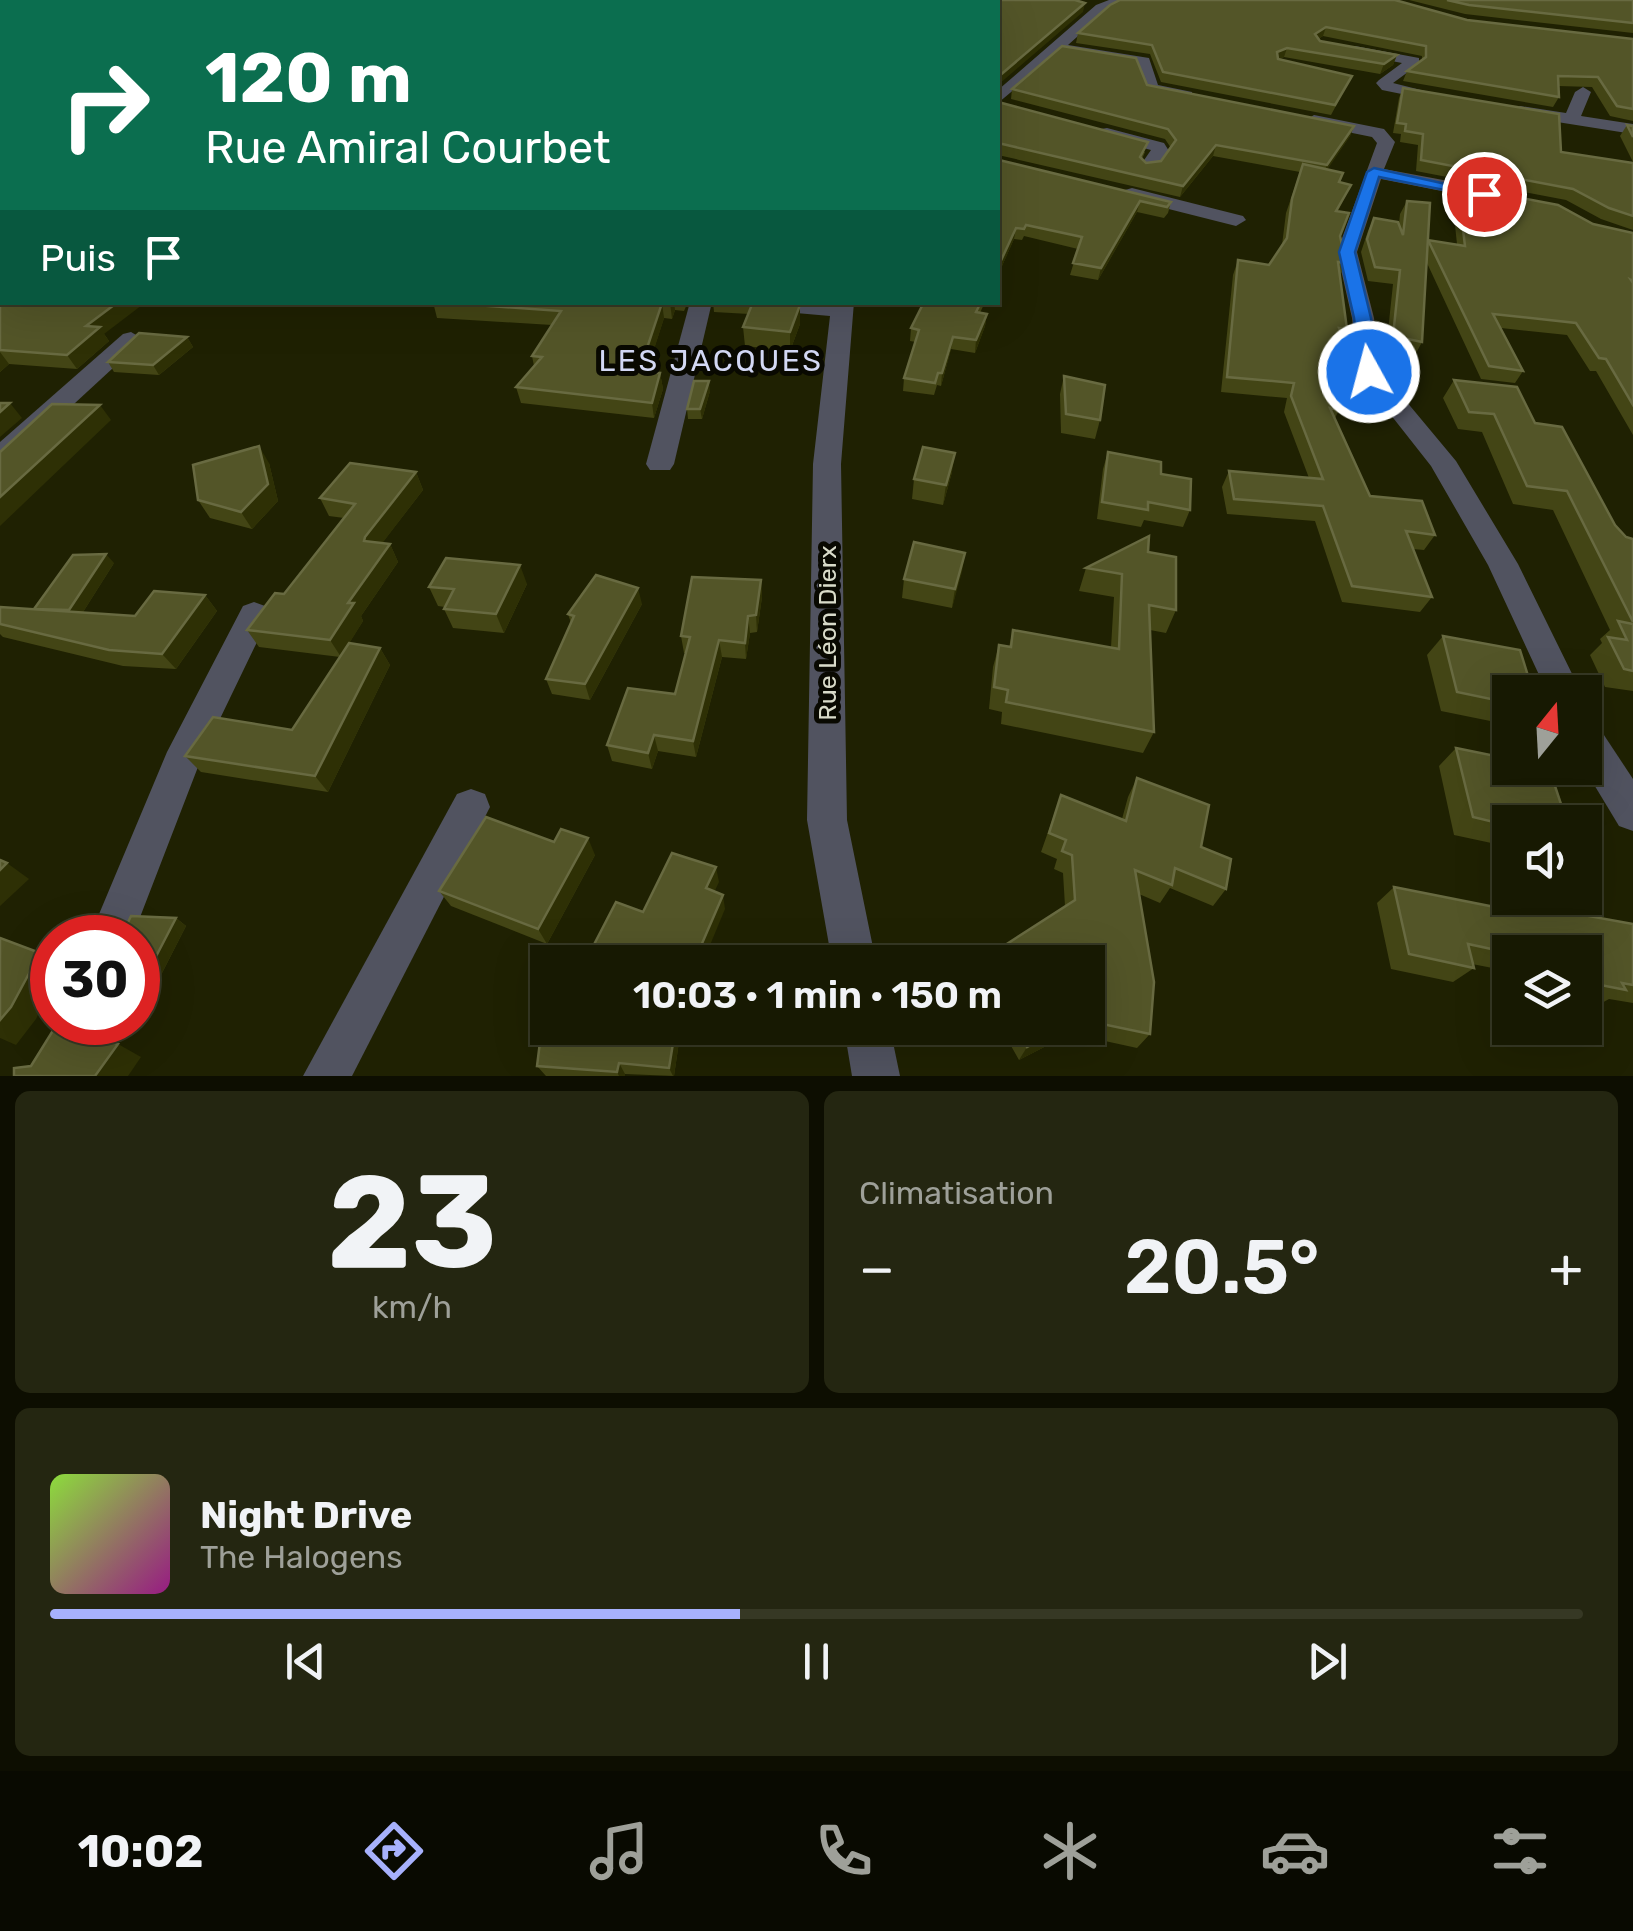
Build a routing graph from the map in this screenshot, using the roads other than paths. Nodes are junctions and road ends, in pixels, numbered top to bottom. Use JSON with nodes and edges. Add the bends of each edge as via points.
{"nodes":[{"id":1,"x":1120,"y":0,"type":"edge"},
{"id":2,"x":1081,"y":4,"type":"edge"},
{"id":3,"x":1100,"y":8,"type":"junction"},
{"id":4,"x":1056,"y":47,"type":"junction"},
{"id":5,"x":1340,"y":48,"type":"edge"},
{"id":6,"x":1582,"y":92,"type":"edge"},
{"id":7,"x":1208,"y":99,"type":"edge"},
{"id":8,"x":1381,"y":100,"type":"junction"},
{"id":9,"x":1461,"y":100,"type":"edge"},
{"id":10,"x":1003,"y":104,"type":"edge"},
{"id":11,"x":1498,"y":107,"type":"edge"},
{"id":12,"x":1302,"y":118,"type":"edge"},
{"id":13,"x":1571,"y":120,"type":"junction"},
{"id":14,"x":1094,"y":130,"type":"edge"},
{"id":15,"x":1633,"y":130,"type":"edge"},
{"id":16,"x":1149,"y":166,"type":"edge"},
{"id":17,"x":1374,"y":172,"type":"junction"},
{"id":18,"x":1116,"y":190,"type":"edge"},
{"id":19,"x":1521,"y":201,"type":"edge"},
{"id":20,"x":1236,"y":220,"type":"dead end"},
{"id":21,"x":699,"y":305,"type":"edge"},
{"id":22,"x":843,"y":306,"type":"edge"},
{"id":23,"x":131,"y":339,"type":"edge"},
{"id":24,"x":0,"y":458,"type":"edge"},
{"id":25,"x":660,"y":464,"type":"dead end"},
{"id":26,"x":254,"y":615,"type":"edge"},
{"id":27,"x":1556,"y":675,"type":"edge"},
{"id":28,"x":1602,"y":764,"type":"edge"},
{"id":29,"x":471,"y":807,"type":"dead end"},
{"id":30,"x":1633,"y":813,"type":"edge"},
{"id":31,"x":119,"y":915,"type":"edge"},
{"id":32,"x":851,"y":945,"type":"edge"},
{"id":33,"x":870,"y":1045,"type":"edge"},
{"id":34,"x":327,"y":1076,"type":"edge"},
{"id":35,"x":876,"y":1076,"type":"edge"}],
"edges":[{"from":1,"to":3,"type":"street"},
{"from":2,"to":3,"type":"street"},
{"from":3,"to":4,"type":"street"},
{"from":4,"to":7,"type":"street","via":[[1144,61],[1151,88]]},
{"from":4,"to":10,"type":"street"},
{"from":5,"to":8,"type":"street","via":[[1414,61]]},
{"from":6,"to":13,"type":"street"},
{"from":8,"to":9,"type":"street"},
{"from":8,"to":12,"type":"street"},
{"from":8,"to":17,"type":"street","via":[[1386,142]]},
{"from":11,"to":13,"type":"street"},
{"from":13,"to":15,"type":"street"},
{"from":14,"to":16,"type":"street","via":[[1158,147]]},
{"from":17,"to":19,"type":"street"},
{"from":17,"to":27,"type":"street","via":[[1347,252],[1369,372],[1442,461],[1503,564]]},
{"from":18,"to":20,"type":"street"},
{"from":21,"to":25,"type":"street"},
{"from":22,"to":32,"type":"street","name":"Rue Léon Dierx","via":[[828,464],[827,820]]},
{"from":23,"to":24,"type":"street"},
{"from":26,"to":31,"type":"street","via":[[185,752]]},
{"from":28,"to":30,"type":"street"},
{"from":29,"to":34,"type":"street"},
{"from":33,"to":35,"type":"street"}]}
